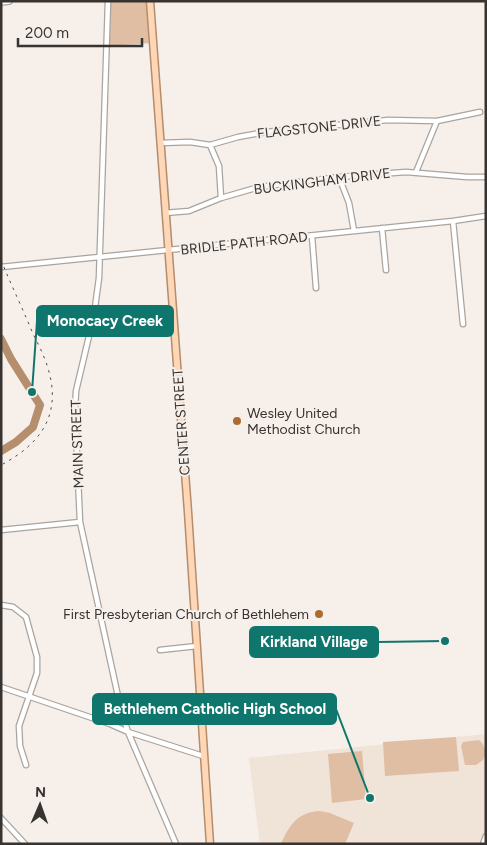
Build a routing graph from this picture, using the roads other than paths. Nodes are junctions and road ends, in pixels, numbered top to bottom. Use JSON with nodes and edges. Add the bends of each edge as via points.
{"nodes":[{"id":1,"x":9,"y":1,"type":"edge"},
{"id":2,"x":108,"y":1,"type":"edge"},
{"id":3,"x":150,"y":1,"type":"edge"},
{"id":4,"x":1,"y":2,"type":"edge"},
{"id":5,"x":480,"y":112,"type":"dead end"},
{"id":6,"x":437,"y":121,"type":"junction"},
{"id":7,"x":159,"y":143,"type":"junction"},
{"id":8,"x":210,"y":145,"type":"junction"},
{"id":9,"x":416,"y":172,"type":"junction"},
{"id":10,"x":339,"y":177,"type":"junction"},
{"id":11,"x":484,"y":177,"type":"dead end"},
{"id":12,"x":221,"y":198,"type":"junction"},
{"id":13,"x":165,"y":213,"type":"junction"},
{"id":14,"x":486,"y":216,"type":"edge"},
{"id":15,"x":453,"y":221,"type":"junction"},
{"id":16,"x":382,"y":228,"type":"junction"},
{"id":17,"x":354,"y":232,"type":"junction"},
{"id":18,"x":312,"y":236,"type":"junction"},
{"id":19,"x":167,"y":251,"type":"junction"},
{"id":20,"x":100,"y":257,"type":"junction"},
{"id":21,"x":1,"y":267,"type":"edge"},
{"id":22,"x":386,"y":270,"type":"dead end"},
{"id":23,"x":316,"y":288,"type":"dead end"},
{"id":24,"x":463,"y":324,"type":"dead end"},
{"id":25,"x":80,"y":522,"type":"junction"},
{"id":26,"x":1,"y":530,"type":"edge"},
{"id":27,"x":1,"y":605,"type":"edge"},
{"id":28,"x":197,"y":646,"type":"junction"},
{"id":29,"x":160,"y":650,"type":"dead end"},
{"id":30,"x":1,"y":687,"type":"edge"},
{"id":31,"x":28,"y":696,"type":"junction"},
{"id":32,"x":128,"y":732,"type":"junction"},
{"id":33,"x":204,"y":756,"type":"junction"},
{"id":34,"x":26,"y":765,"type":"dead end"},
{"id":35,"x":1,"y":818,"type":"edge"},
{"id":36,"x":486,"y":836,"type":"edge"},
{"id":37,"x":24,"y":844,"type":"edge"},
{"id":38,"x":176,"y":844,"type":"edge"},
{"id":39,"x":210,"y":844,"type":"edge"},
{"id":40,"x":483,"y":844,"type":"edge"}],
"edges":[{"from":1,"to":4,"type":"street"},
{"from":2,"to":20,"type":"street","name":"MAIN STREET"},
{"from":3,"to":7,"type":"main road","name":"CENTER STREET"},
{"from":5,"to":6,"type":"street","name":"FLAGSTONE DRIVE"},
{"from":6,"to":8,"type":"street","name":"FLAGSTONE DRIVE","via":[[388,120],[266,132]]},
{"from":6,"to":9,"type":"street"},
{"from":7,"to":8,"type":"street","name":"FLAGSTONE DRIVE"},
{"from":7,"to":13,"type":"main road","name":"CENTER STREET"},
{"from":8,"to":12,"type":"street","via":[[219,166]]},
{"from":9,"to":10,"type":"street","name":"BUCKINGHAM DRIVE"},
{"from":9,"to":11,"type":"street","name":"BUCKINGHAM DRIVE"},
{"from":10,"to":12,"type":"street","name":"BUCKINGHAM DRIVE","via":[[277,184]]},
{"from":10,"to":17,"type":"street"},
{"from":12,"to":13,"type":"street","name":"BUCKINGHAM DRIVE","via":[[189,211]]},
{"from":13,"to":19,"type":"main road","name":"CENTER STREET"},
{"from":14,"to":15,"type":"street","name":"BRIDLE PATH ROAD"},
{"from":15,"to":16,"type":"street","name":"BRIDLE PATH ROAD"},
{"from":15,"to":24,"type":"street"},
{"from":16,"to":17,"type":"street","name":"BRIDLE PATH ROAD"},
{"from":16,"to":22,"type":"street"},
{"from":17,"to":18,"type":"street","name":"BRIDLE PATH ROAD"},
{"from":18,"to":19,"type":"street","name":"BRIDLE PATH ROAD"},
{"from":18,"to":23,"type":"street"},
{"from":19,"to":20,"type":"street","name":"BRIDLE PATH ROAD"},
{"from":19,"to":28,"type":"main road","name":"CENTER STREET"},
{"from":20,"to":21,"type":"street","name":"BRIDLE PATH ROAD"},
{"from":20,"to":25,"type":"street","name":"MAIN STREET","via":[[94,315],[74,410]]},
{"from":25,"to":26,"type":"street"},
{"from":25,"to":32,"type":"street","name":"MAIN STREET"},
{"from":27,"to":31,"type":"street","via":[[16,609],[29,624],[37,673]]},
{"from":28,"to":29,"type":"street"},
{"from":28,"to":33,"type":"main road","name":"CENTER STREET"},
{"from":30,"to":31,"type":"street"},
{"from":31,"to":32,"type":"street"},
{"from":31,"to":34,"type":"street","via":[[19,732]]},
{"from":32,"to":33,"type":"street"},
{"from":32,"to":38,"type":"street","name":"MAIN STREET"},
{"from":33,"to":39,"type":"main road","name":"CENTER STREET"},
{"from":35,"to":37,"type":"street"},
{"from":36,"to":40,"type":"street"}]}
